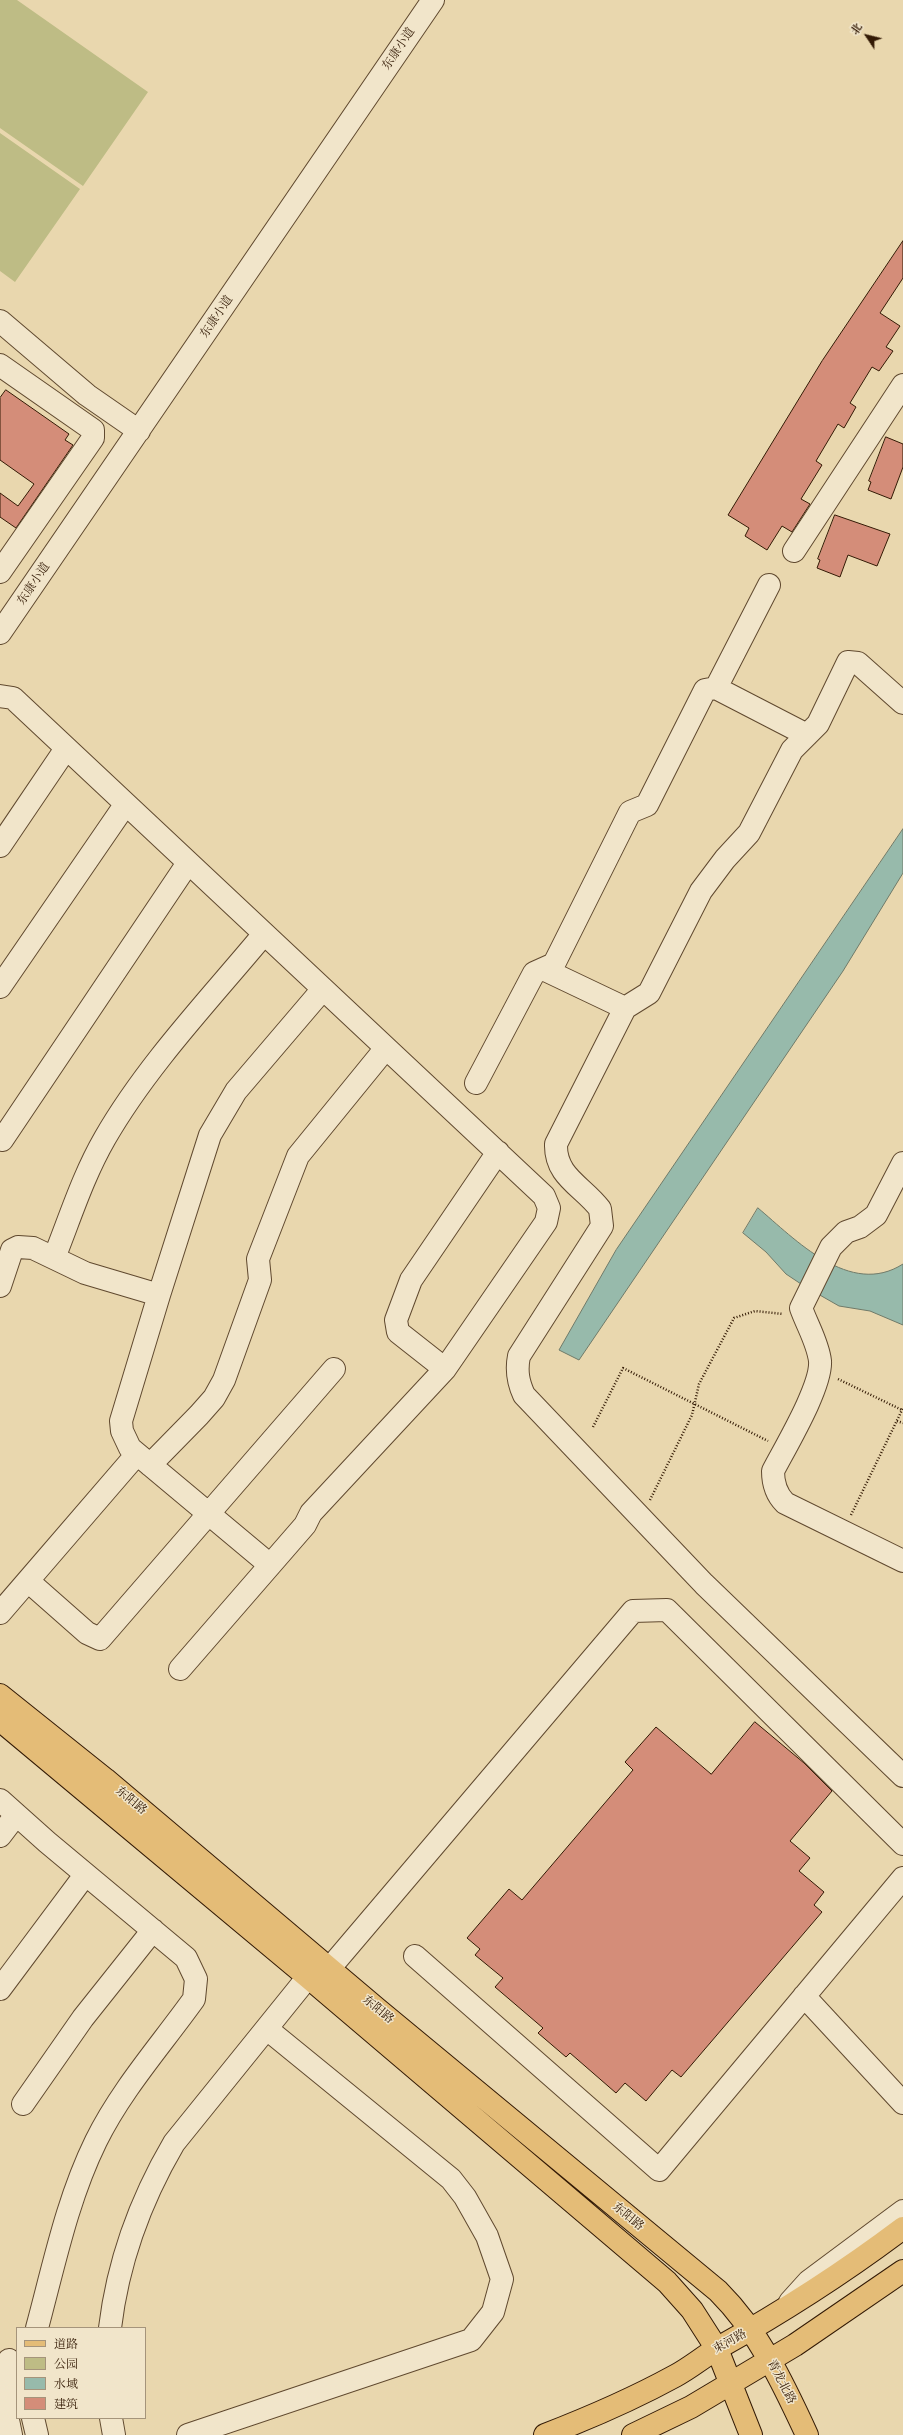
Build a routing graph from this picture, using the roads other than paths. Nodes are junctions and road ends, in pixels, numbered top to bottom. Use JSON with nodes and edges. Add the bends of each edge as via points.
{"nodes":[{"id":1,"x":433,"y":0,"type":"edge"},
{"id":2,"x":0,"y":321,"type":"edge"},
{"id":3,"x":0,"y":365,"type":"edge"},
{"id":4,"x":903,"y":385,"type":"edge"},
{"id":5,"x":87,"y":395,"type":"junction"},
{"id":6,"x":72,"y":416,"type":"junction"},
{"id":7,"x":138,"y":431,"type":"junction"},
{"id":8,"x":794,"y":551,"type":"dead end"},
{"id":9,"x":0,"y":572,"type":"edge"},
{"id":10,"x":769,"y":585,"type":"dead end"},
{"id":11,"x":0,"y":633,"type":"edge"},
{"id":12,"x":716,"y":688,"type":"junction"},
{"id":13,"x":0,"y":696,"type":"edge"},
{"id":14,"x":903,"y":703,"type":"edge"},
{"id":15,"x":807,"y":734,"type":"junction"},
{"id":16,"x":65,"y":750,"type":"junction"},
{"id":17,"x":125,"y":805,"type":"junction"},
{"id":18,"x":0,"y":846,"type":"edge"},
{"id":19,"x":188,"y":864,"type":"junction"},
{"id":20,"x":264,"y":934,"type":"junction"},
{"id":21,"x":543,"y":969,"type":"junction"},
{"id":22,"x":0,"y":987,"type":"edge"},
{"id":23,"x":323,"y":989,"type":"junction"},
{"id":24,"x":625,"y":1008,"type":"junction"},
{"id":25,"x":386,"y":1048,"type":"junction"},
{"id":26,"x":476,"y":1083,"type":"dead end"},
{"id":27,"x":2,"y":1140,"type":"dead end"},
{"id":28,"x":498,"y":1152,"type":"junction"},
{"id":29,"x":903,"y":1163,"type":"edge"},
{"id":30,"x":54,"y":1258,"type":"junction"},
{"id":31,"x":0,"y":1286,"type":"edge"},
{"id":32,"x":158,"y":1295,"type":"junction"},
{"id":33,"x":334,"y":1369,"type":"dead end"},
{"id":34,"x":445,"y":1369,"type":"junction"},
{"id":35,"x":144,"y":1460,"type":"junction"},
{"id":36,"x":209,"y":1514,"type":"junction"},
{"id":37,"x":903,"y":1561,"type":"edge"},
{"id":38,"x":270,"y":1565,"type":"junction"},
{"id":39,"x":28,"y":1581,"type":"junction"},
{"id":40,"x":0,"y":1613,"type":"edge"},
{"id":41,"x":180,"y":1670,"type":"dead end"},
{"id":42,"x":0,"y":1695,"type":"edge"},
{"id":43,"x":0,"y":1720,"type":"edge"},
{"id":44,"x":903,"y":1776,"type":"edge"},
{"id":45,"x":0,"y":1800,"type":"edge"},
{"id":46,"x":16,"y":1815,"type":"junction"},
{"id":47,"x":0,"y":1836,"type":"edge"},
{"id":48,"x":903,"y":1844,"type":"edge"},
{"id":49,"x":86,"y":1874,"type":"junction"},
{"id":50,"x":903,"y":1878,"type":"edge"},
{"id":51,"x":153,"y":1930,"type":"junction"},
{"id":52,"x":415,"y":1956,"type":"dead end"},
{"id":53,"x":329,"y":1969,"type":"junction"},
{"id":54,"x":308,"y":1977,"type":"junction"},
{"id":55,"x":0,"y":1989,"type":"edge"},
{"id":56,"x":804,"y":1996,"type":"junction"},
{"id":57,"x":267,"y":2029,"type":"junction"},
{"id":58,"x":903,"y":2103,"type":"edge"},
{"id":59,"x":23,"y":2104,"type":"dead end"},
{"id":60,"x":903,"y":2211,"type":"edge"},
{"id":61,"x":903,"y":2228,"type":"edge"},
{"id":62,"x":903,"y":2271,"type":"edge"},
{"id":63,"x":777,"y":2316,"type":"junction"},
{"id":64,"x":37,"y":2327,"type":"edge"},
{"id":65,"x":110,"y":2327,"type":"edge"},
{"id":66,"x":751,"y":2331,"type":"junction"},
{"id":67,"x":717,"y":2349,"type":"junction"},
{"id":68,"x":770,"y":2359,"type":"junction"},
{"id":69,"x":11,"y":2361,"type":"edge"},
{"id":70,"x":730,"y":2384,"type":"junction"},
{"id":71,"x":33,"y":2419,"type":"edge"},
{"id":72,"x":111,"y":2419,"type":"edge"},
{"id":73,"x":10,"y":2435,"type":"edge"},
{"id":74,"x":37,"y":2435,"type":"edge"},
{"id":75,"x":114,"y":2435,"type":"edge"},
{"id":76,"x":188,"y":2435,"type":"edge"},
{"id":77,"x":545,"y":2435,"type":"edge"},
{"id":78,"x":633,"y":2435,"type":"edge"},
{"id":79,"x":751,"y":2435,"type":"edge"},
{"id":80,"x":807,"y":2435,"type":"edge"}],
"edges":[{"from":1,"to":7,"type":"street","name":"东康小道"},
{"from":2,"to":5,"type":"street"},
{"from":3,"to":6,"type":"street"},
{"from":4,"to":8,"type":"street"},
{"from":5,"to":6,"type":"street"},
{"from":5,"to":7,"type":"street"},
{"from":6,"to":9,"type":"street","via":[[93,430],[93,438]]},
{"from":7,"to":11,"type":"street","name":"东康小道"},
{"from":10,"to":12,"type":"street"},
{"from":12,"to":15,"type":"street"},
{"from":12,"to":21,"type":"street","via":[[705,690],[647,805],[630,812],[554,964]]},
{"from":13,"to":16,"type":"street","via":[[12,698]]},
{"from":14,"to":15,"type":"street","via":[[858,663],[848,662],[818,724]]},
{"from":15,"to":24,"type":"street","via":[[792,750],[749,833],[725,858],[701,891],[649,993]]},
{"from":16,"to":17,"type":"street"},
{"from":16,"to":18,"type":"street"},
{"from":17,"to":19,"type":"street"},
{"from":17,"to":22,"type":"street"},
{"from":19,"to":20,"type":"street"},
{"from":19,"to":27,"type":"street"},
{"from":20,"to":23,"type":"street"},
{"from":20,"to":30,"type":"street","via":[[146,1077],[105,1137],[90,1166]]},
{"from":21,"to":24,"type":"street"},
{"from":21,"to":26,"type":"street","via":[[534,973]]},
{"from":23,"to":25,"type":"street"},
{"from":23,"to":32,"type":"street","via":[[236,1091],[218,1119],[210,1134]]},
{"from":24,"to":44,"type":"street","via":[[556,1144],[557,1158],[562,1170],[600,1209],[602,1226],[519,1356],[517,1376],[520,1386],[524,1395],[704,1584]]},
{"from":25,"to":28,"type":"street"},
{"from":25,"to":35,"type":"street","via":[[298,1156],[258,1259],[260,1280],[224,1380],[214,1398],[199,1416]]},
{"from":28,"to":34,"type":"street","via":[[411,1280],[396,1320],[398,1332]]},
{"from":28,"to":34,"type":"street","via":[[544,1196],[548,1202],[549,1215]]},
{"from":29,"to":37,"type":"street","via":[[876,1215],[860,1227],[846,1232],[831,1247],[804,1316],[818,1351],[820,1370],[815,1387],[774,1471],[774,1486],[786,1504]]},
{"from":30,"to":31,"type":"street","via":[[33,1248],[18,1247],[12,1250]]},
{"from":30,"to":32,"type":"street","via":[[85,1273]]},
{"from":32,"to":35,"type":"street","via":[[121,1421],[126,1440]]},
{"from":33,"to":36,"type":"street"},
{"from":34,"to":38,"type":"street","via":[[311,1512],[305,1525]]},
{"from":35,"to":36,"type":"street"},
{"from":35,"to":39,"type":"street"},
{"from":36,"to":38,"type":"street"},
{"from":36,"to":39,"type":"street","via":[[100,1639],[87,1633]]},
{"from":38,"to":41,"type":"street"},
{"from":39,"to":40,"type":"street"},
{"from":42,"to":53,"type":"main road","name":"东阳路","via":[[106,1779]]},
{"from":43,"to":54,"type":"main road","name":"东阳路"},
{"from":45,"to":46,"type":"street"},
{"from":46,"to":47,"type":"street"},
{"from":46,"to":49,"type":"street"},
{"from":48,"to":53,"type":"street","via":[[667,1610],[632,1611]]},
{"from":49,"to":51,"type":"street"},
{"from":49,"to":55,"type":"street"},
{"from":50,"to":56,"type":"street"},
{"from":51,"to":59,"type":"street","via":[[82,2018]]},
{"from":51,"to":64,"type":"street","via":[[191,1964],[196,1979],[194,1999],[123,2096],[97,2139],[69,2208]]},
{"from":52,"to":56,"type":"street","via":[[659,2170]]},
{"from":53,"to":66,"type":"main road","name":"东阳路","via":[[718,2291],[736,2309]]},
{"from":54,"to":57,"type":"street"},
{"from":54,"to":67,"type":"main road","name":"东阳路","via":[[667,2282],[692,2310]]},
{"from":56,"to":58,"type":"street"},
{"from":57,"to":65,"type":"street","via":[[174,2143],[157,2173],[130,2236],[120,2269]]},
{"from":57,"to":76,"type":"street","via":[[451,2179],[487,2236],[502,2279],[500,2290],[493,2312],[480,2332],[471,2340]]},
{"from":60,"to":63,"type":"street","via":[[809,2281]]},
{"from":61,"to":63,"type":"main road","name":"束河路"},
{"from":62,"to":68,"type":"main road","via":[[845,2312]]},
{"from":63,"to":66,"type":"main road","name":"束河路"},
{"from":66,"to":67,"type":"main road","name":"束河路"},
{"from":66,"to":68,"type":"main road","name":"青龙北路"},
{"from":67,"to":70,"type":"main road"},
{"from":67,"to":77,"type":"main road","name":"束河路","via":[[675,2376],[623,2402]]},
{"from":68,"to":70,"type":"main road"},
{"from":68,"to":80,"type":"main road","name":"青龙北路"},
{"from":69,"to":73,"type":"street","via":[[6,2410]]},
{"from":70,"to":78,"type":"main road","via":[[691,2407]]},
{"from":70,"to":79,"type":"main road"},
{"from":71,"to":74,"type":"street"},
{"from":72,"to":75,"type":"street"}]}
